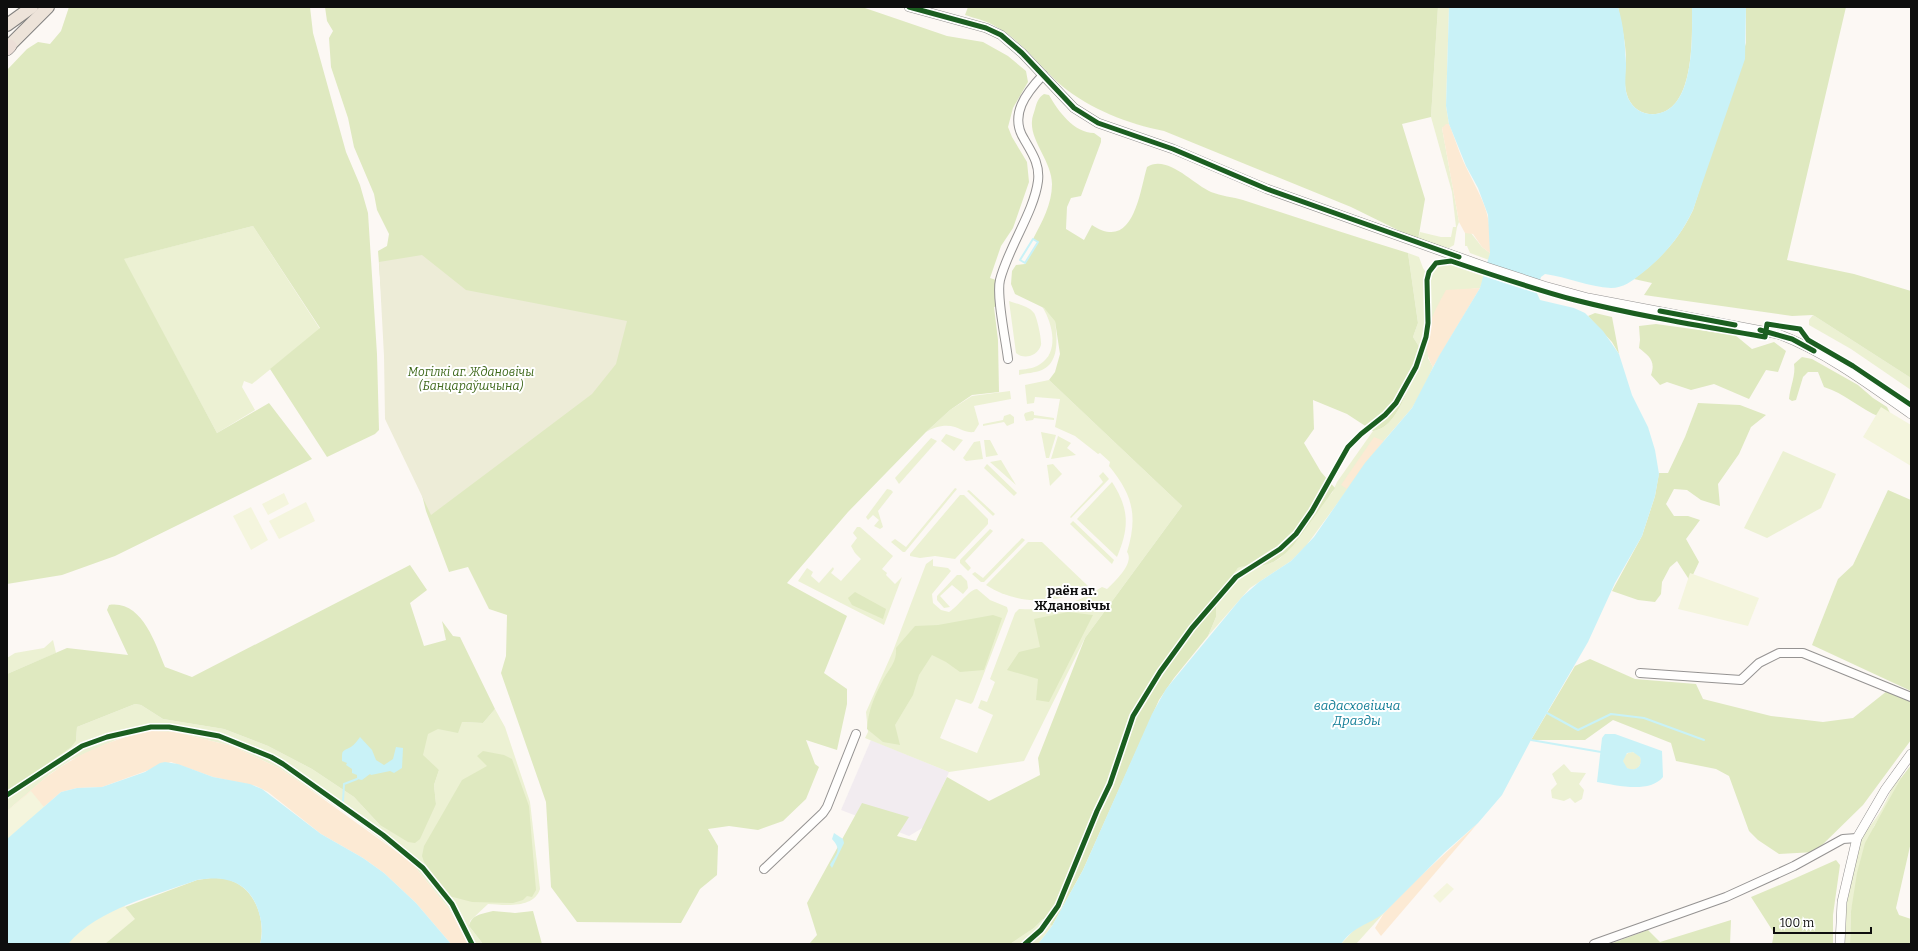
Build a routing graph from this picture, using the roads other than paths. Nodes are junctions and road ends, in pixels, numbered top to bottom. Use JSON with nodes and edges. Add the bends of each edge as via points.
{"nodes":[{"id":1,"x":32,"y":7,"type":"edge"},
{"id":2,"x":48,"y":7,"type":"edge"},
{"id":3,"x":909,"y":7,"type":"edge"},
{"id":4,"x":9,"y":35,"type":"edge"},
{"id":5,"x":1043,"y":75,"type":"junction"},
{"id":6,"x":1008,"y":359,"type":"dead end"},
{"id":7,"x":1911,"y":414,"type":"edge"},
{"id":8,"x":1640,"y":673,"type":"dead end"},
{"id":9,"x":1911,"y":697,"type":"edge"},
{"id":10,"x":856,"y":734,"type":"dead end"},
{"id":11,"x":1911,"y":754,"type":"edge"},
{"id":12,"x":1857,"y":838,"type":"junction"},
{"id":13,"x":764,"y":868,"type":"dead end"},
{"id":14,"x":1594,"y":944,"type":"edge"},
{"id":15,"x":1840,"y":944,"type":"edge"}],
"edges":[{"from":1,"to":4,"type":"main road"},
{"from":2,"to":4,"type":"main road"},
{"from":3,"to":5,"type":"street","via":[[994,31],[1022,53]]},
{"from":5,"to":6,"type":"street","via":[[1027,94],[1017,117],[1023,137],[1035,156],[1038,181],[1000,282]]},
{"from":5,"to":7,"type":"street","via":[[1074,108],[1098,123],[1173,149],[1267,189],[1477,264],[1588,298],[1778,334],[1792,339],[1821,354]]},
{"from":8,"to":9,"type":"street","via":[[1741,680],[1759,663],[1779,653],[1803,653]]},
{"from":10,"to":13,"type":"street","via":[[823,813]]},
{"from":11,"to":12,"type":"street","via":[[1885,790]]},
{"from":12,"to":14,"type":"street","via":[[1843,839],[1794,866],[1726,897]]},
{"from":12,"to":15,"type":"street","via":[[1842,902]]}]}
